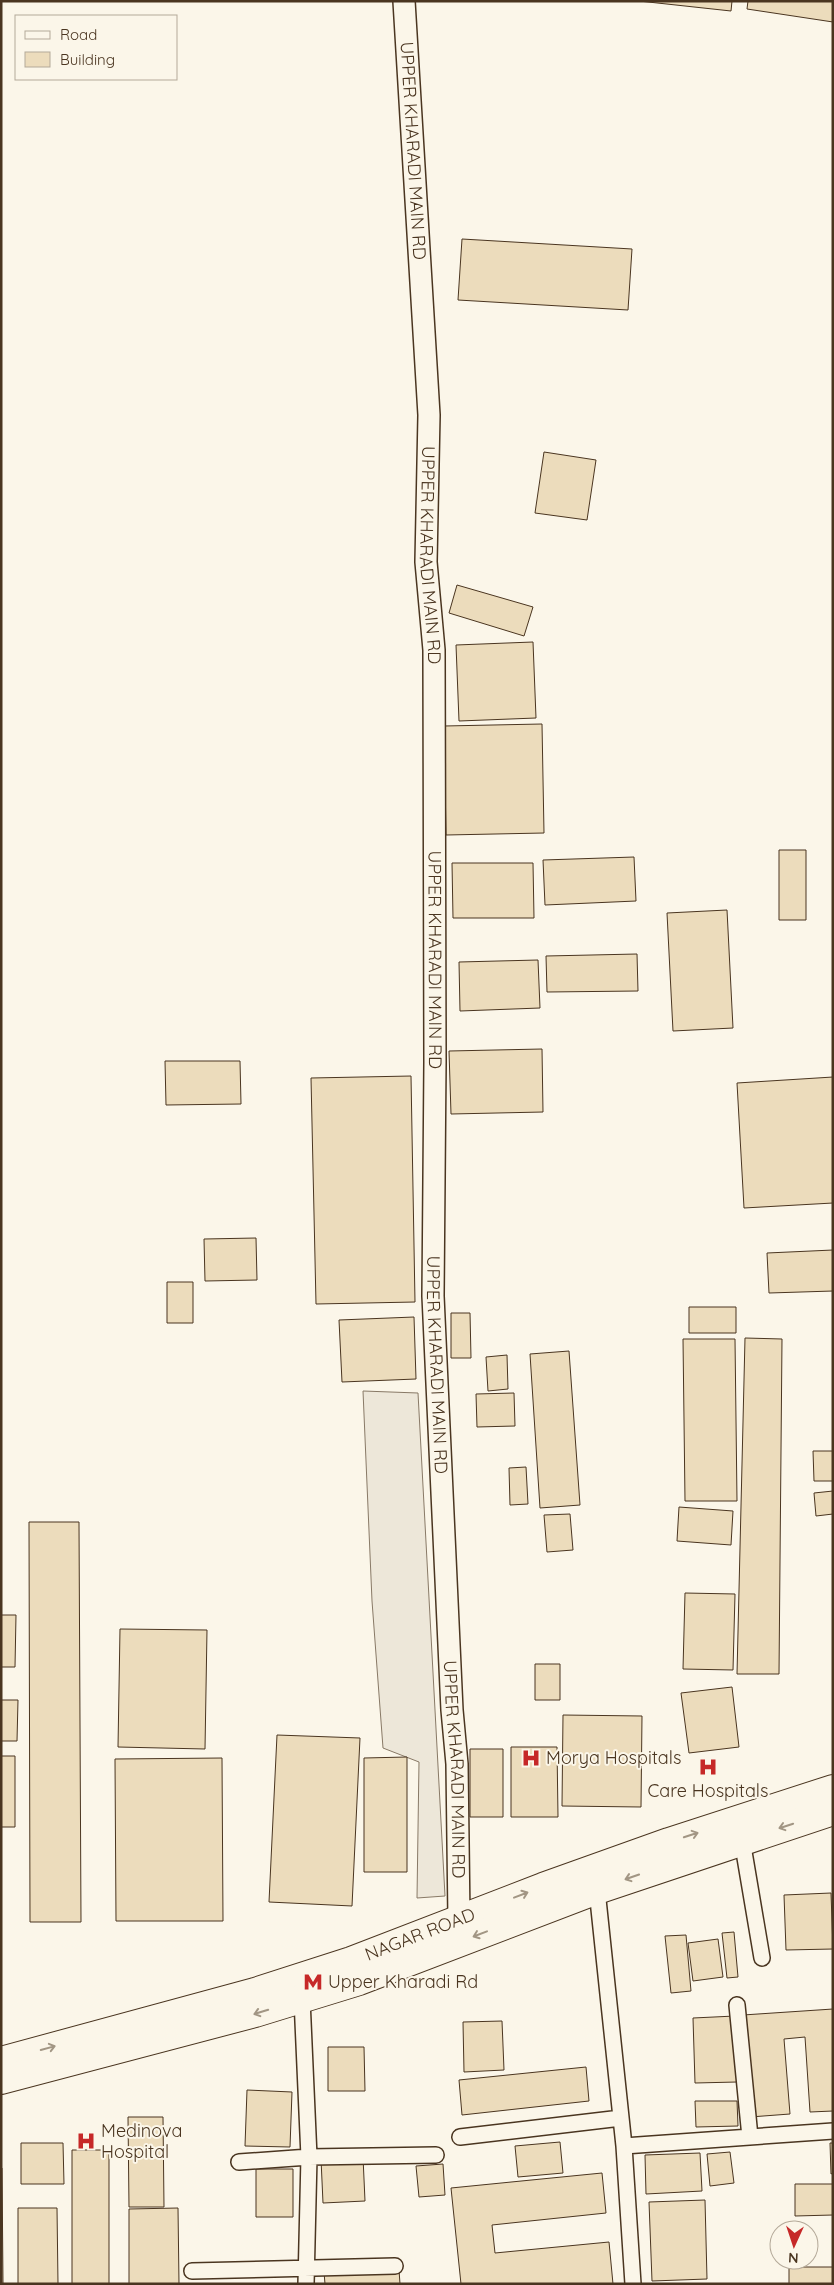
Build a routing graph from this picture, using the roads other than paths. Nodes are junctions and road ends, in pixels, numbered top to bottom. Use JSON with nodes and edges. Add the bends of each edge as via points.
{"nodes":[{"id":1,"x":404,"y":1,"type":"edge"},
{"id":2,"x":833,"y":1789,"type":"edge"},
{"id":3,"x":833,"y":1812,"type":"edge"},
{"id":4,"x":742,"y":1840,"type":"junction"},
{"id":5,"x":597,"y":1890,"type":"junction"},
{"id":6,"x":459,"y":1919,"type":"junction"},
{"id":7,"x":762,"y":1958,"type":"dead end"},
{"id":8,"x":302,"y":1999,"type":"junction"},
{"id":9,"x":737,"y":2006,"type":"dead end"},
{"id":10,"x":1,"y":2061,"type":"edge"},
{"id":11,"x":1,"y":2080,"type":"edge"},
{"id":12,"x":621,"y":2118,"type":"junction"},
{"id":13,"x":833,"y":2131,"type":"edge"},
{"id":14,"x":750,"y":2137,"type":"junction"},
{"id":15,"x":460,"y":2138,"type":"dead end"},
{"id":16,"x":624,"y":2146,"type":"junction"},
{"id":17,"x":436,"y":2155,"type":"dead end"},
{"id":18,"x":309,"y":2157,"type":"junction"},
{"id":19,"x":238,"y":2162,"type":"dead end"},
{"id":20,"x":394,"y":2266,"type":"dead end"},
{"id":21,"x":306,"y":2268,"type":"junction"},
{"id":22,"x":192,"y":2271,"type":"dead end"},
{"id":23,"x":306,"y":2284,"type":"edge"},
{"id":24,"x":633,"y":2284,"type":"edge"}],
"edges":[{"from":1,"to":6,"type":"street","name":"UPPER KHARADI MAIN RD","via":[[429,415],[426,562],[434,650],[433,1296],[457,1764]]},
{"from":6,"to":2,"type":"highway","name":"NAGAR ROAD","one_way":true,"via":[[669,1842]]},
{"from":3,"to":4,"type":"highway","name":"NAGAR ROAD","one_way":true},
{"from":4,"to":5,"type":"highway","name":"NAGAR ROAD","one_way":true},
{"from":4,"to":7,"type":"street"},
{"from":5,"to":8,"type":"highway","name":"NAGAR ROAD","one_way":true,"via":[[359,1981]]},
{"from":5,"to":12,"type":"street"},
{"from":10,"to":6,"type":"highway","name":"NAGAR ROAD","one_way":true,"via":[[255,1992],[351,1961]]},
{"from":8,"to":11,"type":"highway","name":"NAGAR ROAD","one_way":true},
{"from":8,"to":18,"type":"street"},
{"from":9,"to":14,"type":"street"},
{"from":12,"to":15,"type":"street"},
{"from":12,"to":16,"type":"street"},
{"from":13,"to":14,"type":"street"},
{"from":14,"to":16,"type":"street"},
{"from":16,"to":24,"type":"street"},
{"from":17,"to":18,"type":"street"},
{"from":18,"to":19,"type":"street"},
{"from":18,"to":21,"type":"street"},
{"from":20,"to":21,"type":"street"},
{"from":21,"to":22,"type":"street"},
{"from":21,"to":23,"type":"street"}]}
